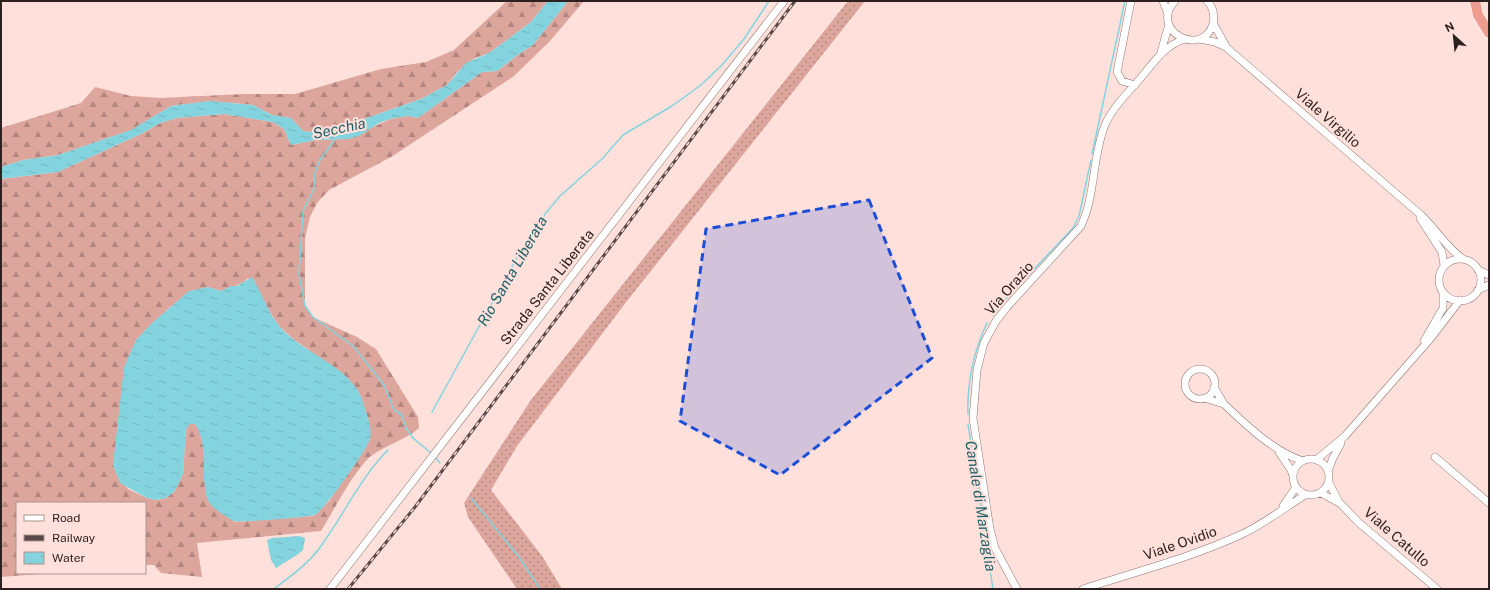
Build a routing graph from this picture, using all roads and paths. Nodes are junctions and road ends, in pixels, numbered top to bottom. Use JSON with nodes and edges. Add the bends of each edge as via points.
{"nodes":[{"id":1,"x":784,"y":1,"type":"edge"},
{"id":2,"x":1131,"y":1,"type":"edge"},
{"id":3,"x":1163,"y":1,"type":"edge"},
{"id":4,"x":1175,"y":1,"type":"edge"},
{"id":5,"x":1207,"y":1,"type":"edge"},
{"id":6,"x":1475,"y":1,"type":"edge"},
{"id":7,"x":1480,"y":1,"type":"edge"},
{"id":8,"x":1168,"y":14,"type":"junction"},
{"id":9,"x":1213,"y":23,"type":"junction"},
{"id":10,"x":1169,"y":24,"type":"junction"},
{"id":11,"x":1489,"y":26,"type":"edge"},
{"id":12,"x":1489,"y":32,"type":"edge"},
{"id":13,"x":1199,"y":38,"type":"junction"},
{"id":14,"x":1185,"y":40,"type":"junction"},
{"id":15,"x":1227,"y":48,"type":"junction"},
{"id":16,"x":1161,"y":53,"type":"junction"},
{"id":17,"x":1135,"y":85,"type":"junction"},
{"id":18,"x":1413,"y":208,"type":"junction"},
{"id":19,"x":1463,"y":259,"type":"junction"},
{"id":20,"x":1444,"y":266,"type":"junction"},
{"id":21,"x":1478,"y":270,"type":"junction"},
{"id":22,"x":1489,"y":276,"type":"edge"},
{"id":23,"x":1489,"y":285,"type":"edge"},
{"id":24,"x":1478,"y":290,"type":"junction"},
{"id":25,"x":1443,"y":292,"type":"junction"},
{"id":26,"x":1460,"y":300,"type":"junction"},
{"id":27,"x":1416,"y":355,"type":"junction"},
{"id":28,"x":1214,"y":387,"type":"junction"},
{"id":29,"x":1204,"y":398,"type":"junction"},
{"id":30,"x":1224,"y":404,"type":"junction"},
{"id":31,"x":1345,"y":436,"type":"junction"},
{"id":32,"x":1274,"y":446,"type":"junction"},
{"id":33,"x":1435,"y":457,"type":"dead end"},
{"id":34,"x":1316,"y":460,"type":"junction"},
{"id":35,"x":1303,"y":461,"type":"junction"},
{"id":36,"x":1328,"y":471,"type":"junction"},
{"id":37,"x":1293,"y":476,"type":"junction"},
{"id":38,"x":1329,"y":483,"type":"junction"},
{"id":39,"x":1296,"y":487,"type":"junction"},
{"id":40,"x":1321,"y":493,"type":"junction"},
{"id":41,"x":1305,"y":494,"type":"junction"},
{"id":42,"x":1489,"y":503,"type":"edge"},
{"id":43,"x":1341,"y":504,"type":"junction"},
{"id":44,"x":1279,"y":511,"type":"junction"},
{"id":45,"x":330,"y":589,"type":"edge"},
{"id":46,"x":1017,"y":589,"type":"edge"},
{"id":47,"x":1083,"y":589,"type":"edge"},
{"id":48,"x":1437,"y":589,"type":"edge"}],
"edges":[{"from":1,"to":45,"type":"street","name":"Strada Santa Liberata"},
{"from":2,"to":17,"type":"street","via":[[1117,72],[1122,81]]},
{"from":3,"to":8,"type":"street"},
{"from":4,"to":8,"type":"street"},
{"from":5,"to":9,"type":"street","name":"Viale Virgilio","via":[[1213,10]]},
{"from":6,"to":12,"type":"highway","via":[[1478,15]]},
{"from":7,"to":11,"type":"highway"},
{"from":8,"to":10,"type":"street"},
{"from":9,"to":13,"type":"street","via":[[1208,32]]},
{"from":9,"to":15,"type":"street","name":"Viale Virgilio"},
{"from":10,"to":14,"type":"street","via":[[1173,32]]},
{"from":10,"to":16,"type":"street","name":"Via Orazio"},
{"from":13,"to":14,"type":"street","name":"Via Orazio"},
{"from":13,"to":15,"type":"street","name":"Viale Virgilio"},
{"from":14,"to":16,"type":"street","name":"Via Orazio","via":[[1173,44]]},
{"from":15,"to":18,"type":"street","name":"Viale Virgilio"},
{"from":16,"to":17,"type":"street","name":"Via Orazio"},
{"from":17,"to":46,"type":"street","name":"Via Orazio","via":[[1105,125],[1087,210],[1081,226],[1007,307],[992,327],[981,353],[974,386],[973,418],[986,510],[995,548]]},
{"from":18,"to":19,"type":"street","name":"Viale Virgilio"},
{"from":18,"to":20,"type":"street","name":"Viale Virgilio","via":[[1442,252]]},
{"from":19,"to":20,"type":"street","via":[[1453,260]]},
{"from":19,"to":21,"type":"street","via":[[1472,263]]},
{"from":20,"to":25,"type":"street","via":[[1439,279]]},
{"from":21,"to":22,"type":"street"},
{"from":21,"to":24,"type":"street"},
{"from":23,"to":24,"type":"street"},
{"from":24,"to":26,"type":"street","via":[[1470,298]]},
{"from":25,"to":26,"type":"street","via":[[1450,298]]},
{"from":25,"to":27,"type":"street","via":[[1441,312]]},
{"from":26,"to":27,"type":"street"},
{"from":27,"to":31,"type":"street"},
{"from":28,"to":29,"type":"street"},
{"from":28,"to":29,"type":"street","via":[[1213,377],[1205,370],[1194,370],[1188,374],[1185,385],[1187,392],[1196,398]]},
{"from":28,"to":30,"type":"street"},
{"from":29,"to":30,"type":"street"},
{"from":30,"to":32,"type":"street"},
{"from":31,"to":34,"type":"street"},
{"from":31,"to":36,"type":"street","via":[[1332,458]]},
{"from":32,"to":35,"type":"street"},
{"from":32,"to":37,"type":"street","via":[[1284,458]]},
{"from":33,"to":42,"type":"street"},
{"from":34,"to":35,"type":"street"},
{"from":34,"to":36,"type":"street","via":[[1326,466]]},
{"from":35,"to":37,"type":"street","via":[[1296,467]]},
{"from":36,"to":38,"type":"street"},
{"from":37,"to":39,"type":"street"},
{"from":38,"to":40,"type":"street"},
{"from":38,"to":43,"type":"street","name":"Viale Catullo"},
{"from":39,"to":41,"type":"street"},
{"from":39,"to":44,"type":"street","name":"Viale Ovidio"},
{"from":40,"to":41,"type":"street","via":[[1310,496]]},
{"from":40,"to":43,"type":"street","name":"Viale Catullo"},
{"from":41,"to":44,"type":"street","name":"Viale Ovidio"},
{"from":43,"to":48,"type":"street","name":"Viale Catullo","via":[[1358,522]]},
{"from":44,"to":47,"type":"street","name":"Viale Ovidio","via":[[1260,525],[1217,545]]}]}
